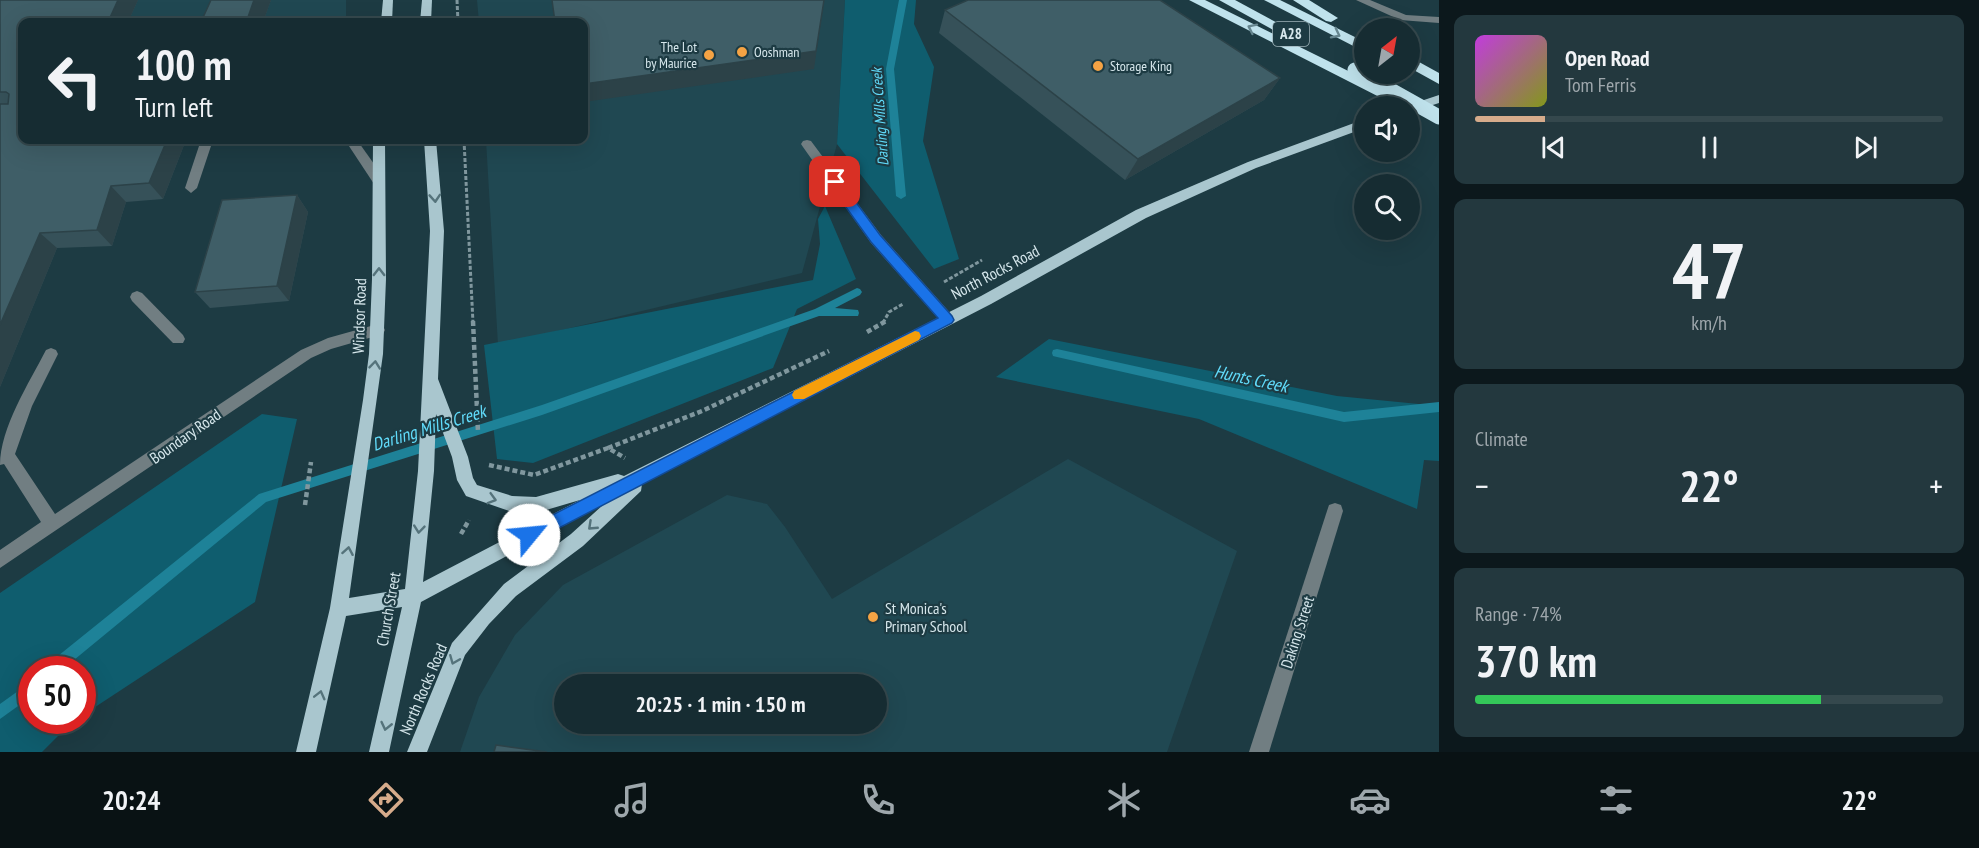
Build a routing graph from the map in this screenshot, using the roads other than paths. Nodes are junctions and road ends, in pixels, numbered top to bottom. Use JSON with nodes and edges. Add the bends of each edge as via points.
{"nodes":[{"id":1,"x":388,"y":0,"type":"edge"},
{"id":2,"x":427,"y":0,"type":"edge"},
{"id":3,"x":1195,"y":0,"type":"edge"},
{"id":4,"x":1226,"y":0,"type":"edge"},
{"id":5,"x":1270,"y":0,"type":"edge"},
{"id":6,"x":1299,"y":0,"type":"edge"},
{"id":7,"x":1361,"y":0,"type":"edge"},
{"id":8,"x":387,"y":18,"type":"edge"},
{"id":9,"x":426,"y":18,"type":"edge"},
{"id":10,"x":1439,"y":20,"type":"edge"},
{"id":11,"x":1354,"y":30,"type":"edge"},
{"id":12,"x":1354,"y":42,"type":"edge"},
{"id":13,"x":1420,"y":68,"type":"edge"},
{"id":14,"x":1420,"y":77,"type":"edge"},
{"id":15,"x":1439,"y":79,"type":"edge"},
{"id":16,"x":1439,"y":87,"type":"edge"},
{"id":17,"x":1385,"y":96,"type":"edge"},
{"id":18,"x":1439,"y":99,"type":"edge"},
{"id":19,"x":1420,"y":105,"type":"edge"},
{"id":20,"x":1420,"y":112,"type":"edge"},
{"id":21,"x":1439,"y":119,"type":"edge"},
{"id":22,"x":1354,"y":127,"type":"edge"},
{"id":23,"x":206,"y":144,"type":"edge"},
{"id":24,"x":354,"y":144,"type":"edge"},
{"id":25,"x":379,"y":144,"type":"edge"},
{"id":26,"x":430,"y":144,"type":"edge"},
{"id":27,"x":807,"y":144,"type":"dead end"},
{"id":28,"x":379,"y":181,"type":"junction"},
{"id":29,"x":191,"y":188,"type":"dead end"},
{"id":30,"x":137,"y":297,"type":"dead end"},
{"id":31,"x":947,"y":320,"type":"junction"},
{"id":32,"x":378,"y":330,"type":"junction"},
{"id":33,"x":178,"y":339,"type":"dead end"},
{"id":34,"x":51,"y":354,"type":"dead end"},
{"id":35,"x":432,"y":387,"type":"junction"},
{"id":36,"x":4,"y":456,"type":"edge"},
{"id":37,"x":650,"y":471,"type":"junction"},
{"id":38,"x":1335,"y":511,"type":"dead end"},
{"id":39,"x":52,"y":524,"type":"junction"},
{"id":40,"x":0,"y":560,"type":"edge"},
{"id":41,"x":413,"y":597,"type":"junction"},
{"id":42,"x":339,"y":608,"type":"junction"},
{"id":43,"x":306,"y":752,"type":"edge"},
{"id":44,"x":379,"y":752,"type":"edge"},
{"id":45,"x":417,"y":752,"type":"edge"},
{"id":46,"x":1259,"y":752,"type":"edge"}],
"edges":[{"from":1,"to":8,"type":"main road"},
{"from":2,"to":9,"type":"main road"},
{"from":17,"to":3,"type":"highway","one_way":true},
{"from":4,"to":21,"type":"highway","number":"A28","bridge":true},
{"from":5,"to":12,"type":"highway","number":"A28","one_way":true},
{"from":6,"to":11,"type":"highway"},
{"from":7,"to":10,"type":"street","via":[[1404,18]]},
{"from":13,"to":15,"type":"highway"},
{"from":14,"to":16,"type":"highway"},
{"from":18,"to":19,"type":"main road"},
{"from":20,"to":21,"type":"highway"},
{"from":22,"to":31,"type":"main road","name":"North Rocks Road","via":[[1252,165],[1141,214]]},
{"from":23,"to":29,"type":"street"},
{"from":24,"to":28,"type":"street"},
{"from":25,"to":28,"type":"main road","name":"Windsor Road"},
{"from":26,"to":35,"type":"main road","one_way":true,"via":[[437,231]]},
{"from":27,"to":31,"type":"street","via":[[876,239]]},
{"from":32,"to":28,"type":"main road","name":"Windsor Road","one_way":true},
{"from":30,"to":33,"type":"street"},
{"from":31,"to":37,"type":"main road","name":"North Rocks Road"},
{"from":32,"to":39,"type":"street","name":"Boundary Road","via":[[306,354]]},
{"from":42,"to":32,"type":"main road","name":"Windsor Road","one_way":true},
{"from":34,"to":36,"type":"street"},
{"from":35,"to":37,"type":"main road","one_way":true,"via":[[472,491],[512,504],[536,505]]},
{"from":35,"to":41,"type":"main road","name":"Church Street","one_way":true},
{"from":36,"to":39,"type":"street"},
{"from":37,"to":41,"type":"main road","name":"North Rocks Road"},
{"from":37,"to":45,"type":"main road","name":"North Rocks Road","one_way":true,"via":[[577,540],[510,590],[483,618],[458,649]]},
{"from":38,"to":46,"type":"street","name":"Daking Street"},
{"from":39,"to":40,"type":"street","name":"Boundary Road"},
{"from":41,"to":42,"type":"main road","name":"North Rocks Road"},
{"from":41,"to":44,"type":"main road","name":"Church Street","one_way":true},
{"from":43,"to":42,"type":"main road","one_way":true}]}
